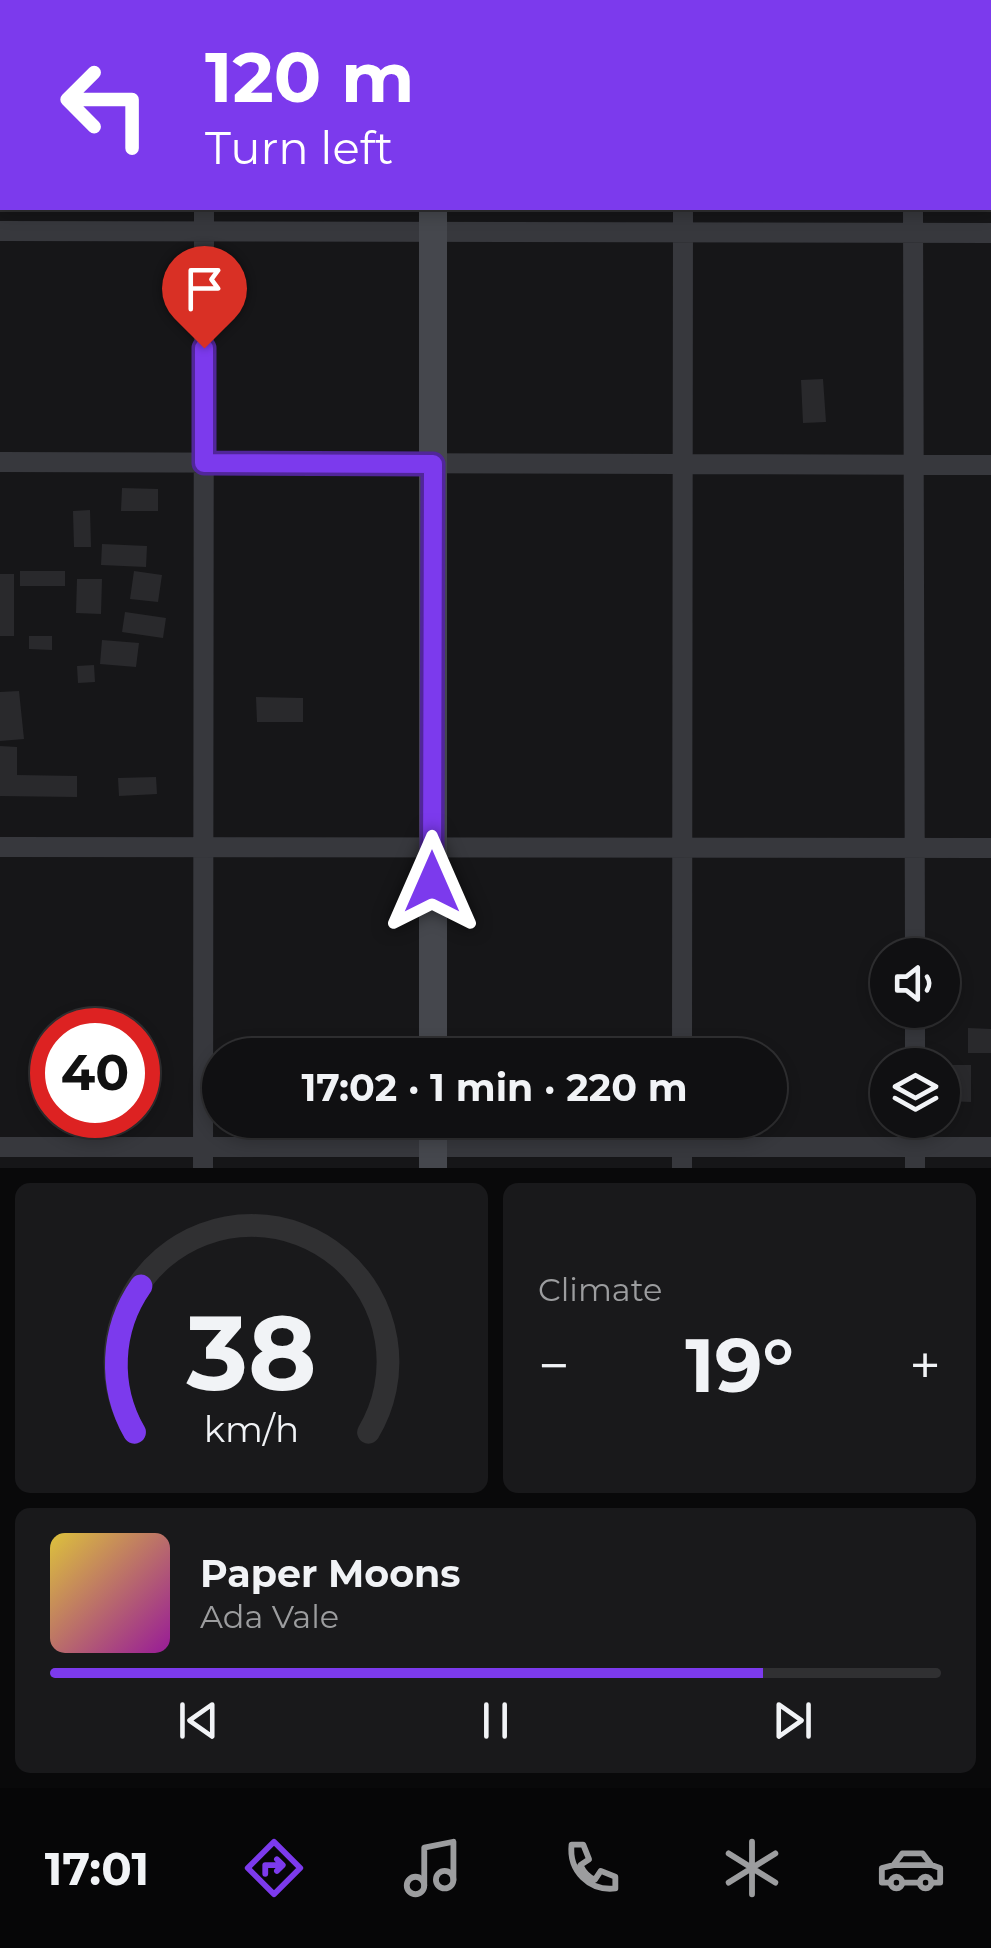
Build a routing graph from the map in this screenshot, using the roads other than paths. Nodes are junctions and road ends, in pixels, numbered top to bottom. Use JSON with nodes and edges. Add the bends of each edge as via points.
{"nodes":[{"id":1,"x":204,"y":210,"type":"edge"},
{"id":2,"x":682,"y":210,"type":"edge"},
{"id":3,"x":914,"y":210,"type":"edge"},
{"id":4,"x":433,"y":220,"type":"edge"},
{"id":5,"x":0,"y":231,"type":"edge"},
{"id":6,"x":204,"y":232,"type":"junction"},
{"id":7,"x":682,"y":233,"type":"junction"},
{"id":8,"x":914,"y":233,"type":"junction"},
{"id":9,"x":991,"y":233,"type":"edge"},
{"id":10,"x":0,"y":462,"type":"edge"},
{"id":11,"x":204,"y":463,"type":"junction"},
{"id":12,"x":433,"y":464,"type":"junction"},
{"id":13,"x":682,"y":464,"type":"junction"},
{"id":14,"x":914,"y":465,"type":"junction"},
{"id":15,"x":991,"y":465,"type":"edge"},
{"id":16,"x":0,"y":847,"type":"edge"},
{"id":17,"x":203,"y":847,"type":"junction"},
{"id":18,"x":432,"y":848,"type":"junction"},
{"id":19,"x":682,"y":848,"type":"junction"},
{"id":20,"x":914,"y":848,"type":"junction"},
{"id":21,"x":991,"y":848,"type":"edge"},
{"id":22,"x":915,"y":938,"type":"edge"},
{"id":23,"x":433,"y":1038,"type":"edge"},
{"id":24,"x":682,"y":1038,"type":"edge"},
{"id":25,"x":433,"y":1145,"type":"edge"},
{"id":26,"x":0,"y":1146,"type":"edge"},
{"id":27,"x":991,"y":1147,"type":"edge"},
{"id":28,"x":203,"y":1157,"type":"edge"},
{"id":29,"x":682,"y":1157,"type":"edge"},
{"id":30,"x":916,"y":1157,"type":"edge"}],
"edges":[{"from":1,"to":6,"type":"street"},
{"from":2,"to":7,"type":"street"},
{"from":3,"to":8,"type":"street"},
{"from":4,"to":6,"type":"street"},
{"from":4,"to":7,"type":"street"},
{"from":4,"to":12,"type":"street"},
{"from":5,"to":6,"type":"street"},
{"from":6,"to":11,"type":"street"},
{"from":7,"to":8,"type":"street"},
{"from":7,"to":13,"type":"street"},
{"from":8,"to":9,"type":"street"},
{"from":8,"to":14,"type":"street"},
{"from":10,"to":11,"type":"street"},
{"from":11,"to":12,"type":"street"},
{"from":11,"to":17,"type":"street"},
{"from":12,"to":13,"type":"street"},
{"from":12,"to":18,"type":"street"},
{"from":13,"to":14,"type":"street"},
{"from":13,"to":19,"type":"street"},
{"from":14,"to":15,"type":"street"},
{"from":14,"to":20,"type":"street"},
{"from":16,"to":17,"type":"street"},
{"from":17,"to":18,"type":"street"},
{"from":17,"to":28,"type":"street"},
{"from":18,"to":19,"type":"street"},
{"from":18,"to":23,"type":"street"},
{"from":19,"to":20,"type":"street"},
{"from":19,"to":24,"type":"street"},
{"from":20,"to":21,"type":"street"},
{"from":20,"to":22,"type":"street"},
{"from":25,"to":28,"type":"street"},
{"from":25,"to":29,"type":"street"},
{"from":26,"to":28,"type":"street"},
{"from":27,"to":30,"type":"street"},
{"from":29,"to":30,"type":"street"}]}
